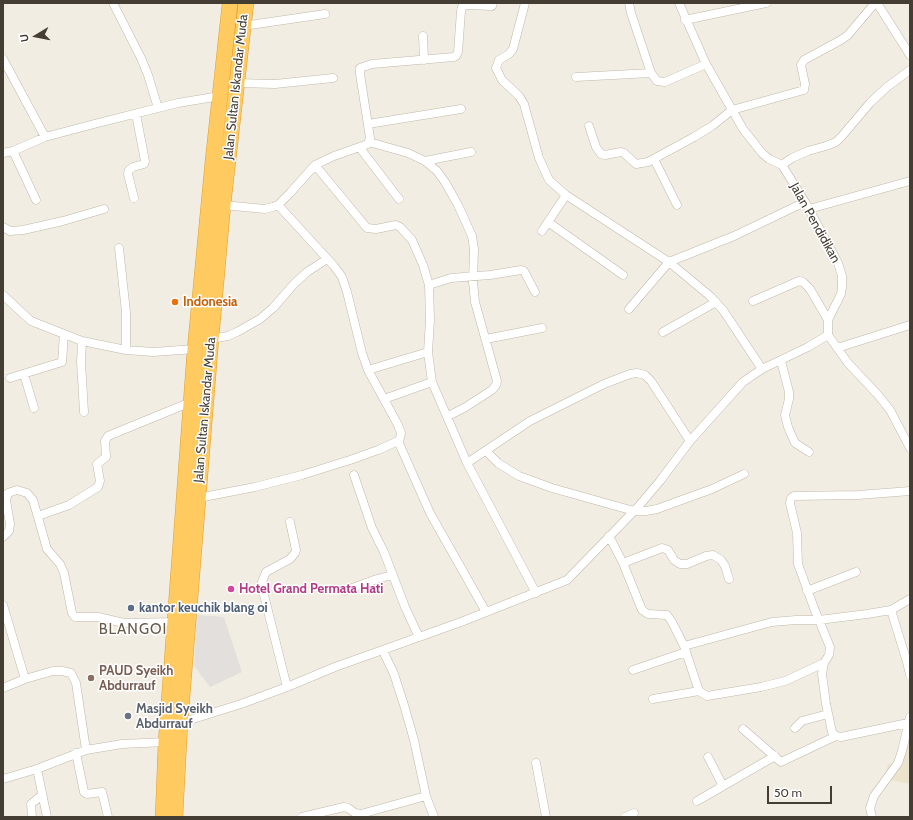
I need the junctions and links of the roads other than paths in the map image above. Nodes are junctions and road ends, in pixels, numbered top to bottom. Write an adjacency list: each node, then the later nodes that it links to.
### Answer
1 (113, 3): 24 (street)
2 (230, 3): 23 (highway, Jalan Sultan Iskandar Muda)
3 (246, 3): 12 (highway, Jalan Sultan Iskandar Muda)
4 (493, 3): 15 (street)
5 (525, 3): 41 (street)
6 (629, 3): 19 (street)
7 (679, 3): 11 (street, Jalan Pendidikan)
8 (766, 3): 11 (street)
9 (876, 3): 14 (street); 26 (street)
10 (325, 14): 12 (street)
11 (686, 20): 16 (street, Jalan Pendidikan)
12 (243, 26): 22 (highway, Jalan Sultan Iskandar Muda)
13 (423, 36): 15 (street)
14 (910, 55)
15 (424, 60): 28 (street)
16 (706, 64): 19 (street); 26 (street, Jalan Pendidikan)
17 (4, 65): 30 (street)
18 (910, 70): 39 (street)
19 (651, 73): 20 (street)
20 (576, 76)
21 (333, 78): 22 (street)
22 (238, 83): 45 (highway, Jalan Sultan Iskandar Muda)
23 (220, 96): 24 (street); 74 (highway, Jalan Sultan Iskandar Muda)
24 (158, 108): 27 (street)
25 (461, 109): 28 (street)
26 (732, 110): 36 (street); 39 (street, Jalan Pendidikan)
27 (136, 114): 30 (street); 42 (street)
28 (368, 124): 31 (street)
29 (589, 126): 36 (street)
30 (45, 137): 33 (street)
31 (369, 142): 32 (street); 37 (street)
32 (360, 148): 38 (street); 43 (street)
33 (13, 151): 35 (street); 44 (street)
34 (471, 152): 37 (street)
35 (3, 153)
36 (654, 159): 47 (street)
37 (425, 161): 57 (street)
38 (315, 165): 46 (street); 58 (street)
39 (782, 165): 48 (street, Jalan Pendidikan)
40 (910, 181): 48 (street)
41 (566, 195): 50 (street); 55 (street)
42 (134, 198)
43 (399, 199)
44 (36, 200)
45 (223, 205): 46 (street); 70 (highway, Jalan Sultan Iskandar Muda)
46 (278, 205): 54 (street)
47 (677, 205)
48 (807, 205): 55 (street); 64 (street, Jalan Pendidikan)
49 (104, 209): 51 (street)
50 (548, 222): 52 (street); 56 (street)
51 (3, 227)
52 (542, 231)
53 (119, 248): 75 (street)
54 (328, 259): 70 (street); 79 (street)
55 (669, 262): 62 (street); 63 (street)
56 (623, 275)
57 (472, 276): 58 (street); 59 (street); 71 (street)
58 (429, 285): 76 (street)
59 (535, 292)
60 (5, 300): 68 (street)
61 (753, 301): 64 (street)
62 (716, 302): 67 (street); 78 (street)
63 (629, 308)
64 (828, 320): 69 (street, Jalan Pendidikan)
65 (910, 325): 73 (street)
66 (542, 328): 71 (street)
67 (663, 332)
68 (64, 334): 72 (street); 80 (street)
69 (828, 335): 73 (street); 77 (street)
70 (211, 339): 99 (highway, Jalan Sultan Iskandar Muda)
71 (486, 339): 87 (street)
72 (82, 341): 75 (street); 86 (street)
73 (837, 348): 88 (street)
74 (195, 349): 75 (street); 84 (highway, Jalan Sultan Iskandar Muda)
75 (126, 350)
76 (428, 352): 79 (street); 82 (street)
77 (781, 361): 78 (street); 93 (street)
78 (762, 369): 90 (street)
79 (368, 370): 83 (street)
80 (24, 374): 81 (street); 85 (street)
81 (10, 378)
82 (432, 382): 83 (street); 87 (street)
83 (384, 399): 89 (street)
84 (191, 402): 101 (street); 117 (highway, Jalan Sultan Iskandar Muda)
85 (34, 408)
86 (84, 412)
87 (448, 416): 94 (street)
88 (908, 438): 91 (street)
89 (398, 441): 99 (street); 115 (street)
90 (690, 441): 92 (street); 100 (street)
91 (910, 448)
92 (486, 451): 94 (street); 100 (street)
93 (809, 452)
94 (467, 463): 111 (street)
95 (354, 474): 107 (street)
96 (744, 474): 100 (street)
97 (910, 492): 110 (street)
98 (4, 497): 101 (street); 104 (street)
99 (198, 498): 132 (highway, Jalan Sultan Iskandar Muda)
100 (634, 511): 103 (street)
101 (38, 516): 117 (street)
102 (290, 522): 126 (street)
103 (609, 536): 105 (street); 111 (street)
104 (3, 537)
105 (623, 563): 108 (street); 119 (street)
106 (856, 572): 110 (street)
107 (392, 575): 109 (street); 118 (street)
108 (729, 579)
109 (344, 591)
110 (808, 591): 116 (street)
111 (536, 593): 115 (street)
112 (910, 599): 114 (street)
113 (3, 605): 125 (street)
114 (891, 610): 116 (street); 121 (street)
115 (486, 612): 118 (street)
116 (818, 620): 119 (street); 122 (street)
117 (176, 622): 136 (highway, Jalan Sultan Iskandar Muda)
118 (419, 637): 120 (street)
119 (685, 649): 123 (street); 128 (street)
120 (383, 651): 126 (street); 146 (street)
121 (909, 662): 124 (street)
122 (824, 663): 128 (street); 130 (street)
123 (633, 670)
124 (910, 675)
125 (25, 679): 127 (street); 137 (street)
126 (287, 687): 132 (street)
127 (3, 688)
128 (699, 691): 129 (street)
129 (653, 699)
130 (828, 714): 133 (street); 135 (street)
131 (909, 720): 135 (street); 158 (street)
132 (180, 723): 153 (highway, Jalan Sultan Iskandar Muda)
133 (795, 728)
134 (743, 729): 139 (street)
135 (836, 736): 139 (street)
136 (166, 742): 137 (street); 152 (highway, Jalan Sultan Iskandar Muda)
137 (86, 750): 138 (street)
138 (76, 753): 142 (street); 151 (street)
139 (775, 756): 144 (street)
140 (708, 758): 144 (street)
141 (536, 763): 156 (street)
142 (37, 769): 143 (street); 145 (street)
143 (3, 779)
144 (723, 786): 147 (street)
145 (42, 795): 149 (street); 150 (street)
146 (426, 796): 154 (street); 155 (street)
147 (697, 801)
148 (634, 813): 157 (street)
149 (32, 817)
150 (47, 817)
151 (108, 817)
152 (163, 817)
153 (175, 817)
154 (302, 817)
155 (434, 817)
156 (546, 817)
157 (626, 817)
158 (872, 817)

